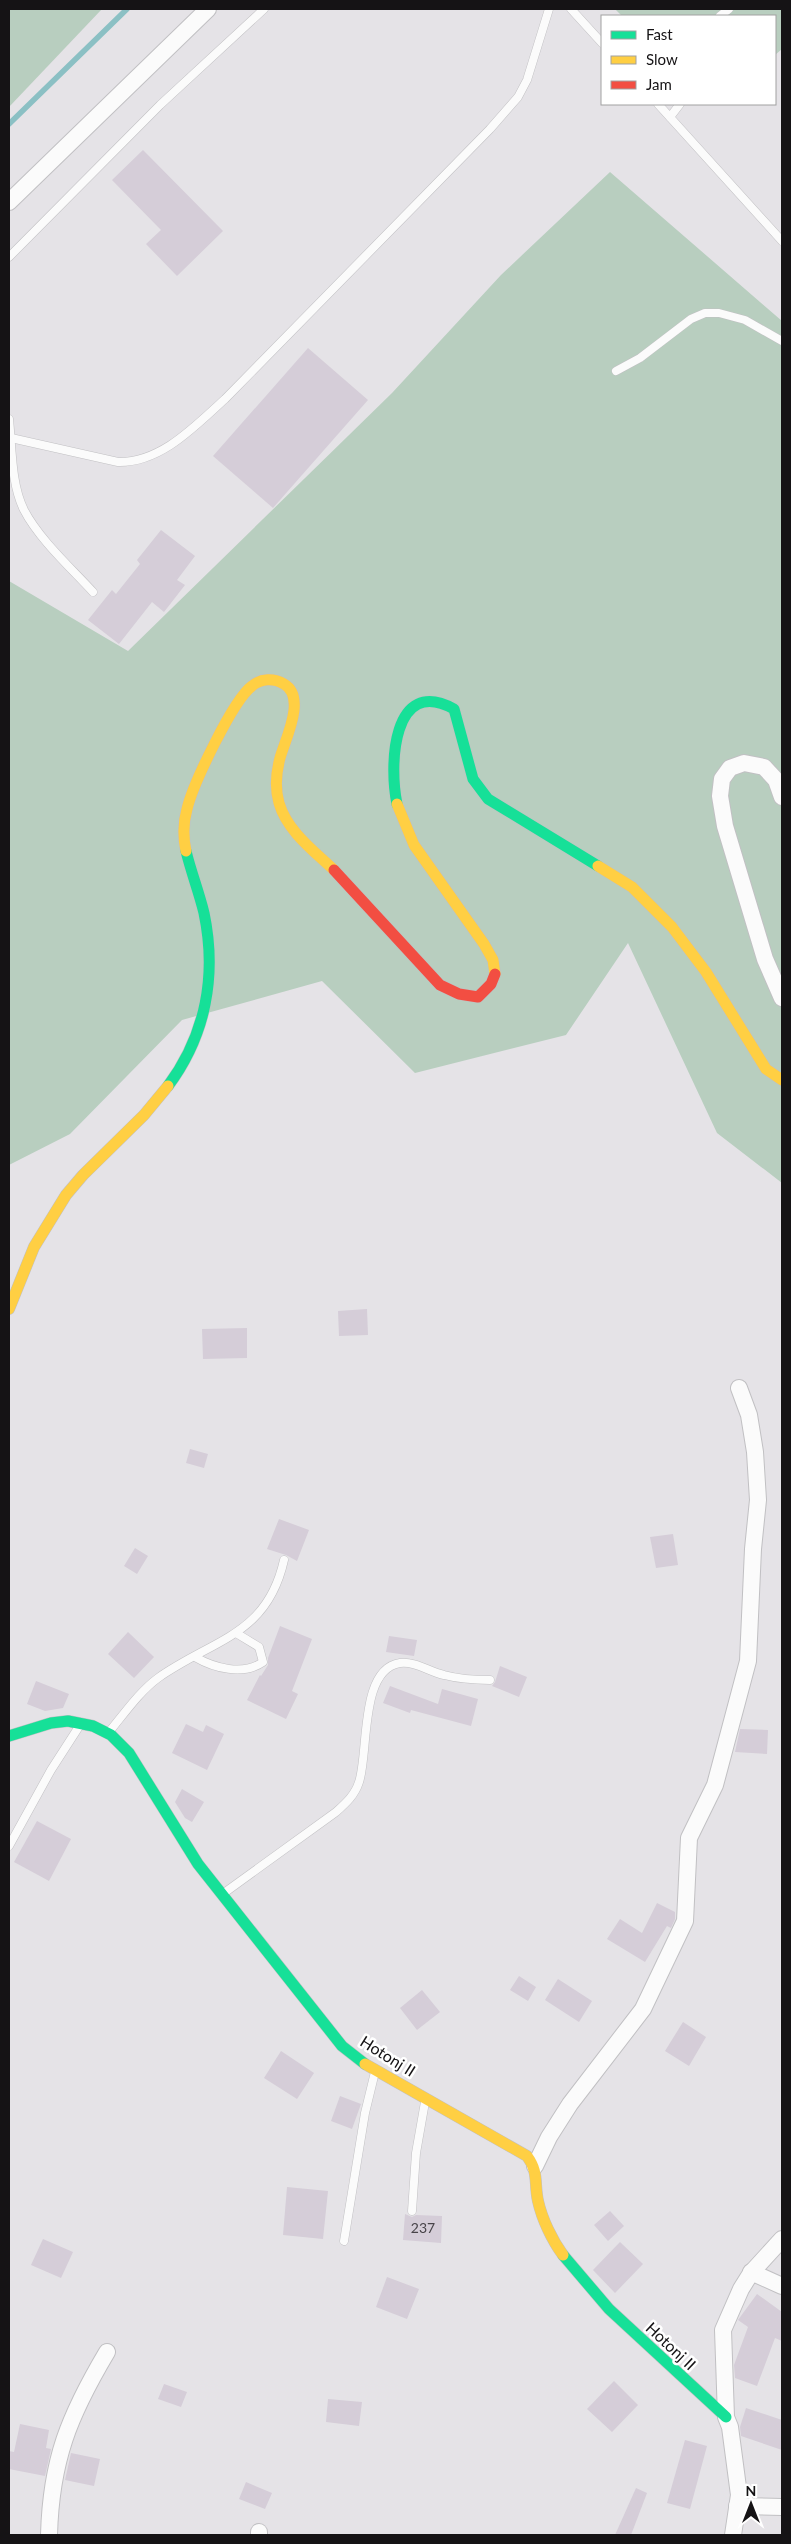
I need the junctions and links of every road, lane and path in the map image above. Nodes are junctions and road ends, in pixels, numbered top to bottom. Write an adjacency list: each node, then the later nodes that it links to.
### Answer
1 (208, 9): 9 (street)
2 (264, 9): 11 (lane)
3 (549, 9): 15 (lane)
4 (572, 9): 5 (lane)
5 (601, 42)
6 (659, 105): 8 (lane)
7 (679, 105): 8 (lane)
8 (670, 117): 10 (lane)
9 (9, 202)
10 (782, 241)
11 (9, 257)
12 (782, 340): 13 (lane)
13 (616, 371)
14 (9, 419): 15 (lane)
15 (11, 438): 16 (lane)
16 (93, 592)
17 (782, 797): 18 (street)
18 (782, 998)
19 (782, 1080): 20 (street)
20 (9, 1309)
21 (738, 1388): 33 (street)
22 (284, 1560): 23 (lane)
23 (236, 1633): 24 (lane); 24 (lane)
24 (195, 1656): 27 (lane)
25 (490, 1680): 30 (lane)
26 (81, 1724): 27 (street, Hotonj II); 28 (street, Hotonj II); 29 (lane)
27 (108, 1734): 30 (street, Hotonj II)
28 (9, 1736)
29 (9, 1846)
30 (222, 1894): 31 (street, Hotonj II)
31 (376, 2070): 32 (street, Hotonj II); 36 (lane)
32 (426, 2098): 33 (street, Hotonj II); 34 (lane)
33 (535, 2166): 40 (street, Hotonj II)
34 (412, 2211)
35 (782, 2238): 37 (street)
36 (344, 2241)
37 (751, 2272): 38 (street); 40 (street)
38 (782, 2286)
39 (106, 2352): 43 (street)
40 (726, 2417): 41 (street)
41 (738, 2506): 42 (street); 44 (street)
42 (782, 2508)
43 (49, 2535)
44 (733, 2535)

